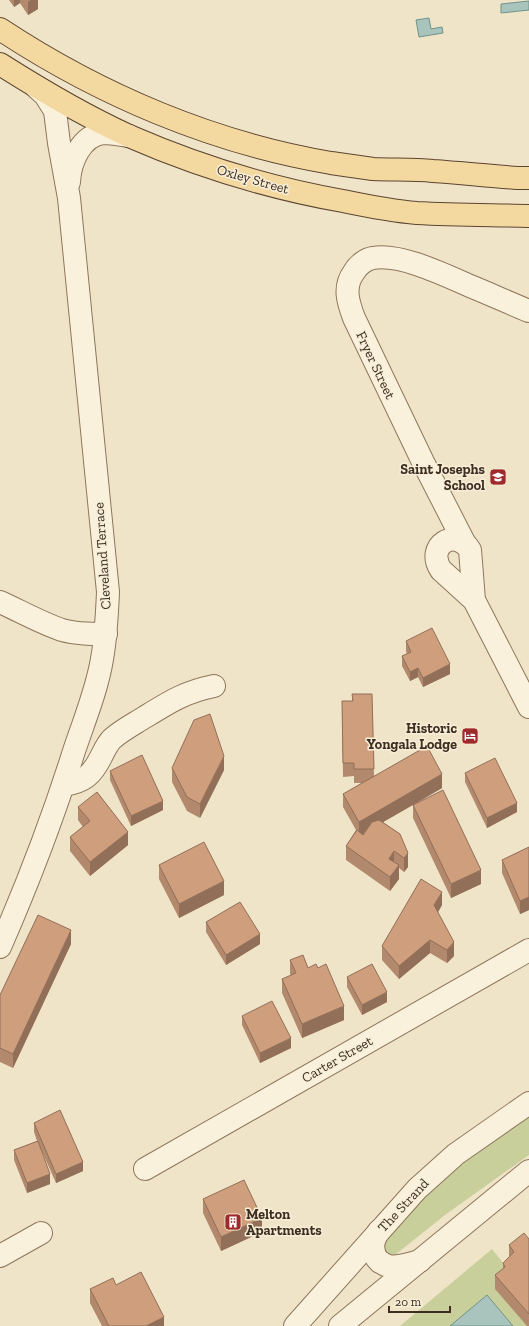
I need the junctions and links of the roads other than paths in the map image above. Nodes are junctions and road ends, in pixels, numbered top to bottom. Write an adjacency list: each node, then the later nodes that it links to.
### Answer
1 (0, 29): 5 (main road)
2 (0, 64): 3 (main road, Oxley Street)
3 (30, 82): 4 (main road, Oxley Street); 6 (street, Cleveland Terrace)
4 (129, 136): 6 (street, Cleveland Terrace); 7 (main road, Oxley Street)
5 (529, 178)
6 (69, 198): 12 (street, Cleveland Terrace)
7 (529, 216)
8 (529, 311): 9 (street, Fryer Street)
9 (465, 544): 10 (street, Fryer Street); 10 (street, Fryer Street)
10 (474, 600): 14 (street, Fryer Street)
11 (0, 602): 12 (street)
12 (106, 634): 15 (street, Cleveland Terrace)
13 (214, 686): 15 (street)
14 (529, 707)
15 (64, 785): 16 (street, Cleveland Terrace)
16 (0, 947)
17 (529, 950): 19 (street, Carter Street)
18 (529, 1103): 21 (street, The Strand)
19 (145, 1169)
20 (529, 1171): 24 (street)
21 (379, 1231): 24 (street); 25 (street, The Strand)
22 (41, 1233): 23 (street)
23 (0, 1256)
24 (421, 1261): 26 (street)
25 (295, 1326)
26 (340, 1326)

